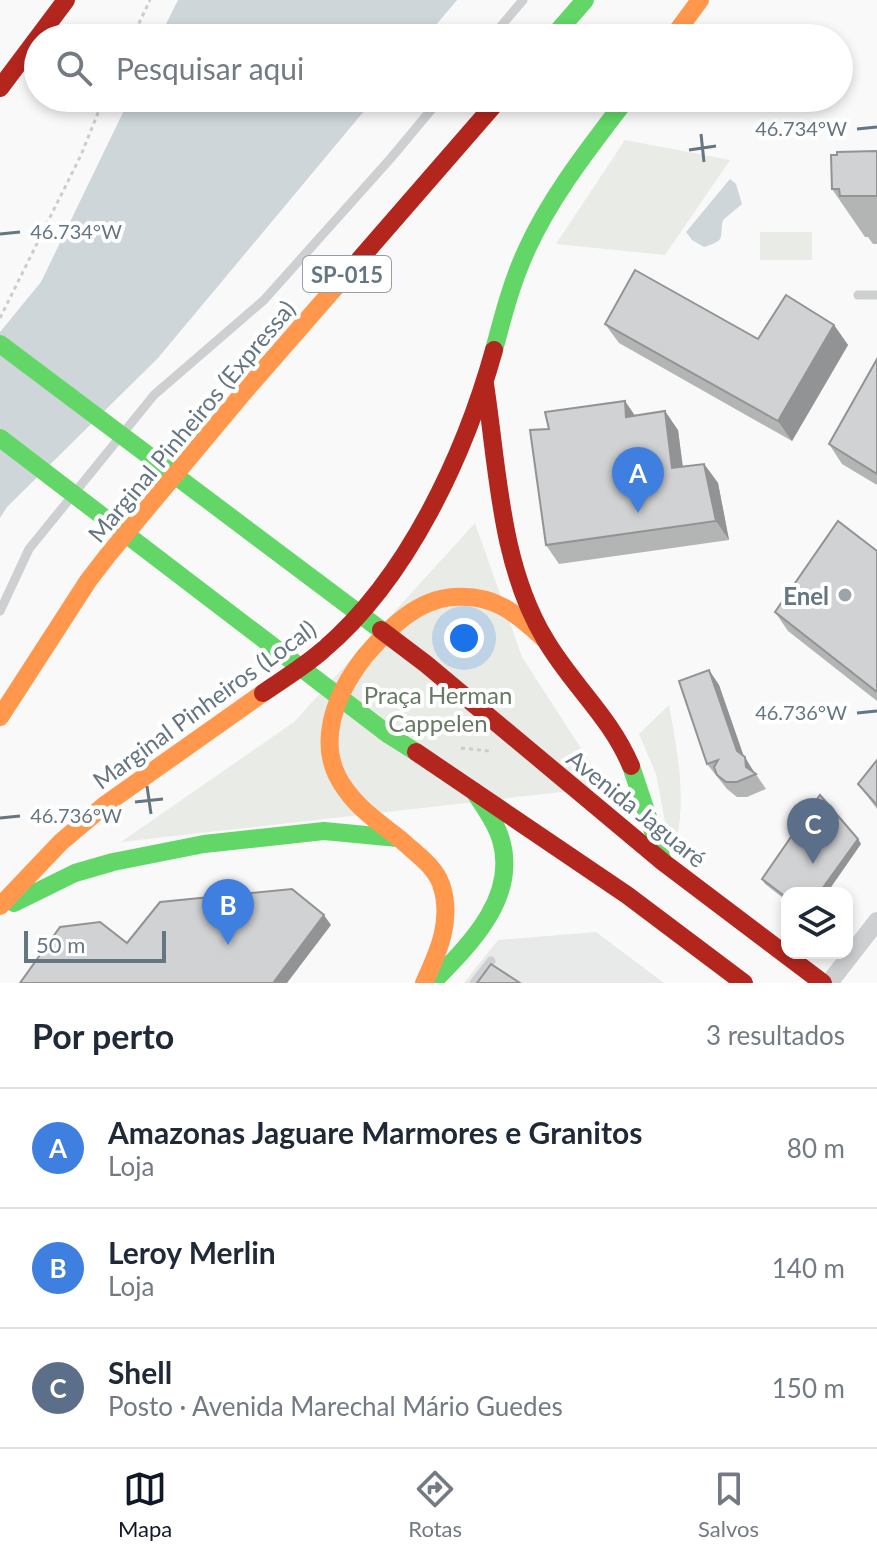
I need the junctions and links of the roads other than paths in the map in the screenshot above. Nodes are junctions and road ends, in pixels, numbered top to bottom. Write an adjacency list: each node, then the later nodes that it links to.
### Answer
1 (66, 0): 5 (main road)
2 (523, 0): 6 (lane)
3 (585, 0): 7 (main road)
4 (700, 0): 8 (main road)
5 (48, 24)
6 (503, 24)
7 (564, 24)
8 (682, 24)
9 (24, 56): 10 (main road)
10 (0, 88)
11 (429, 112): 19 (lane)
12 (488, 112): 21 (main road, Marginal Pinheiros (Expressa) / SP-015)
13 (617, 112): 17 (main road, Marginal Pinheiros (Local))
14 (858, 295): 15 (lane)
15 (877, 295)
16 (0, 344): 24 (main road, Avenida Jaguaré)
17 (485, 382): 20 (main road); 25 (main road, Marginal Pinheiros (Local))
18 (0, 438): 22 (main road)
19 (0, 611)
20 (544, 639): 23 (main road); 24 (main road)
21 (0, 717)
22 (472, 788): 29 (main road); 31 (main road)
23 (398, 838): 25 (main road); 28 (main road)
24 (663, 862): 32 (main road, Avenida Jaguaré)
25 (0, 909)
26 (877, 921): 33 (street)
27 (491, 961): 30 (lane)
28 (424, 983)
29 (432, 983)
30 (474, 983)
31 (744, 983)
32 (823, 983)
33 (829, 983)

